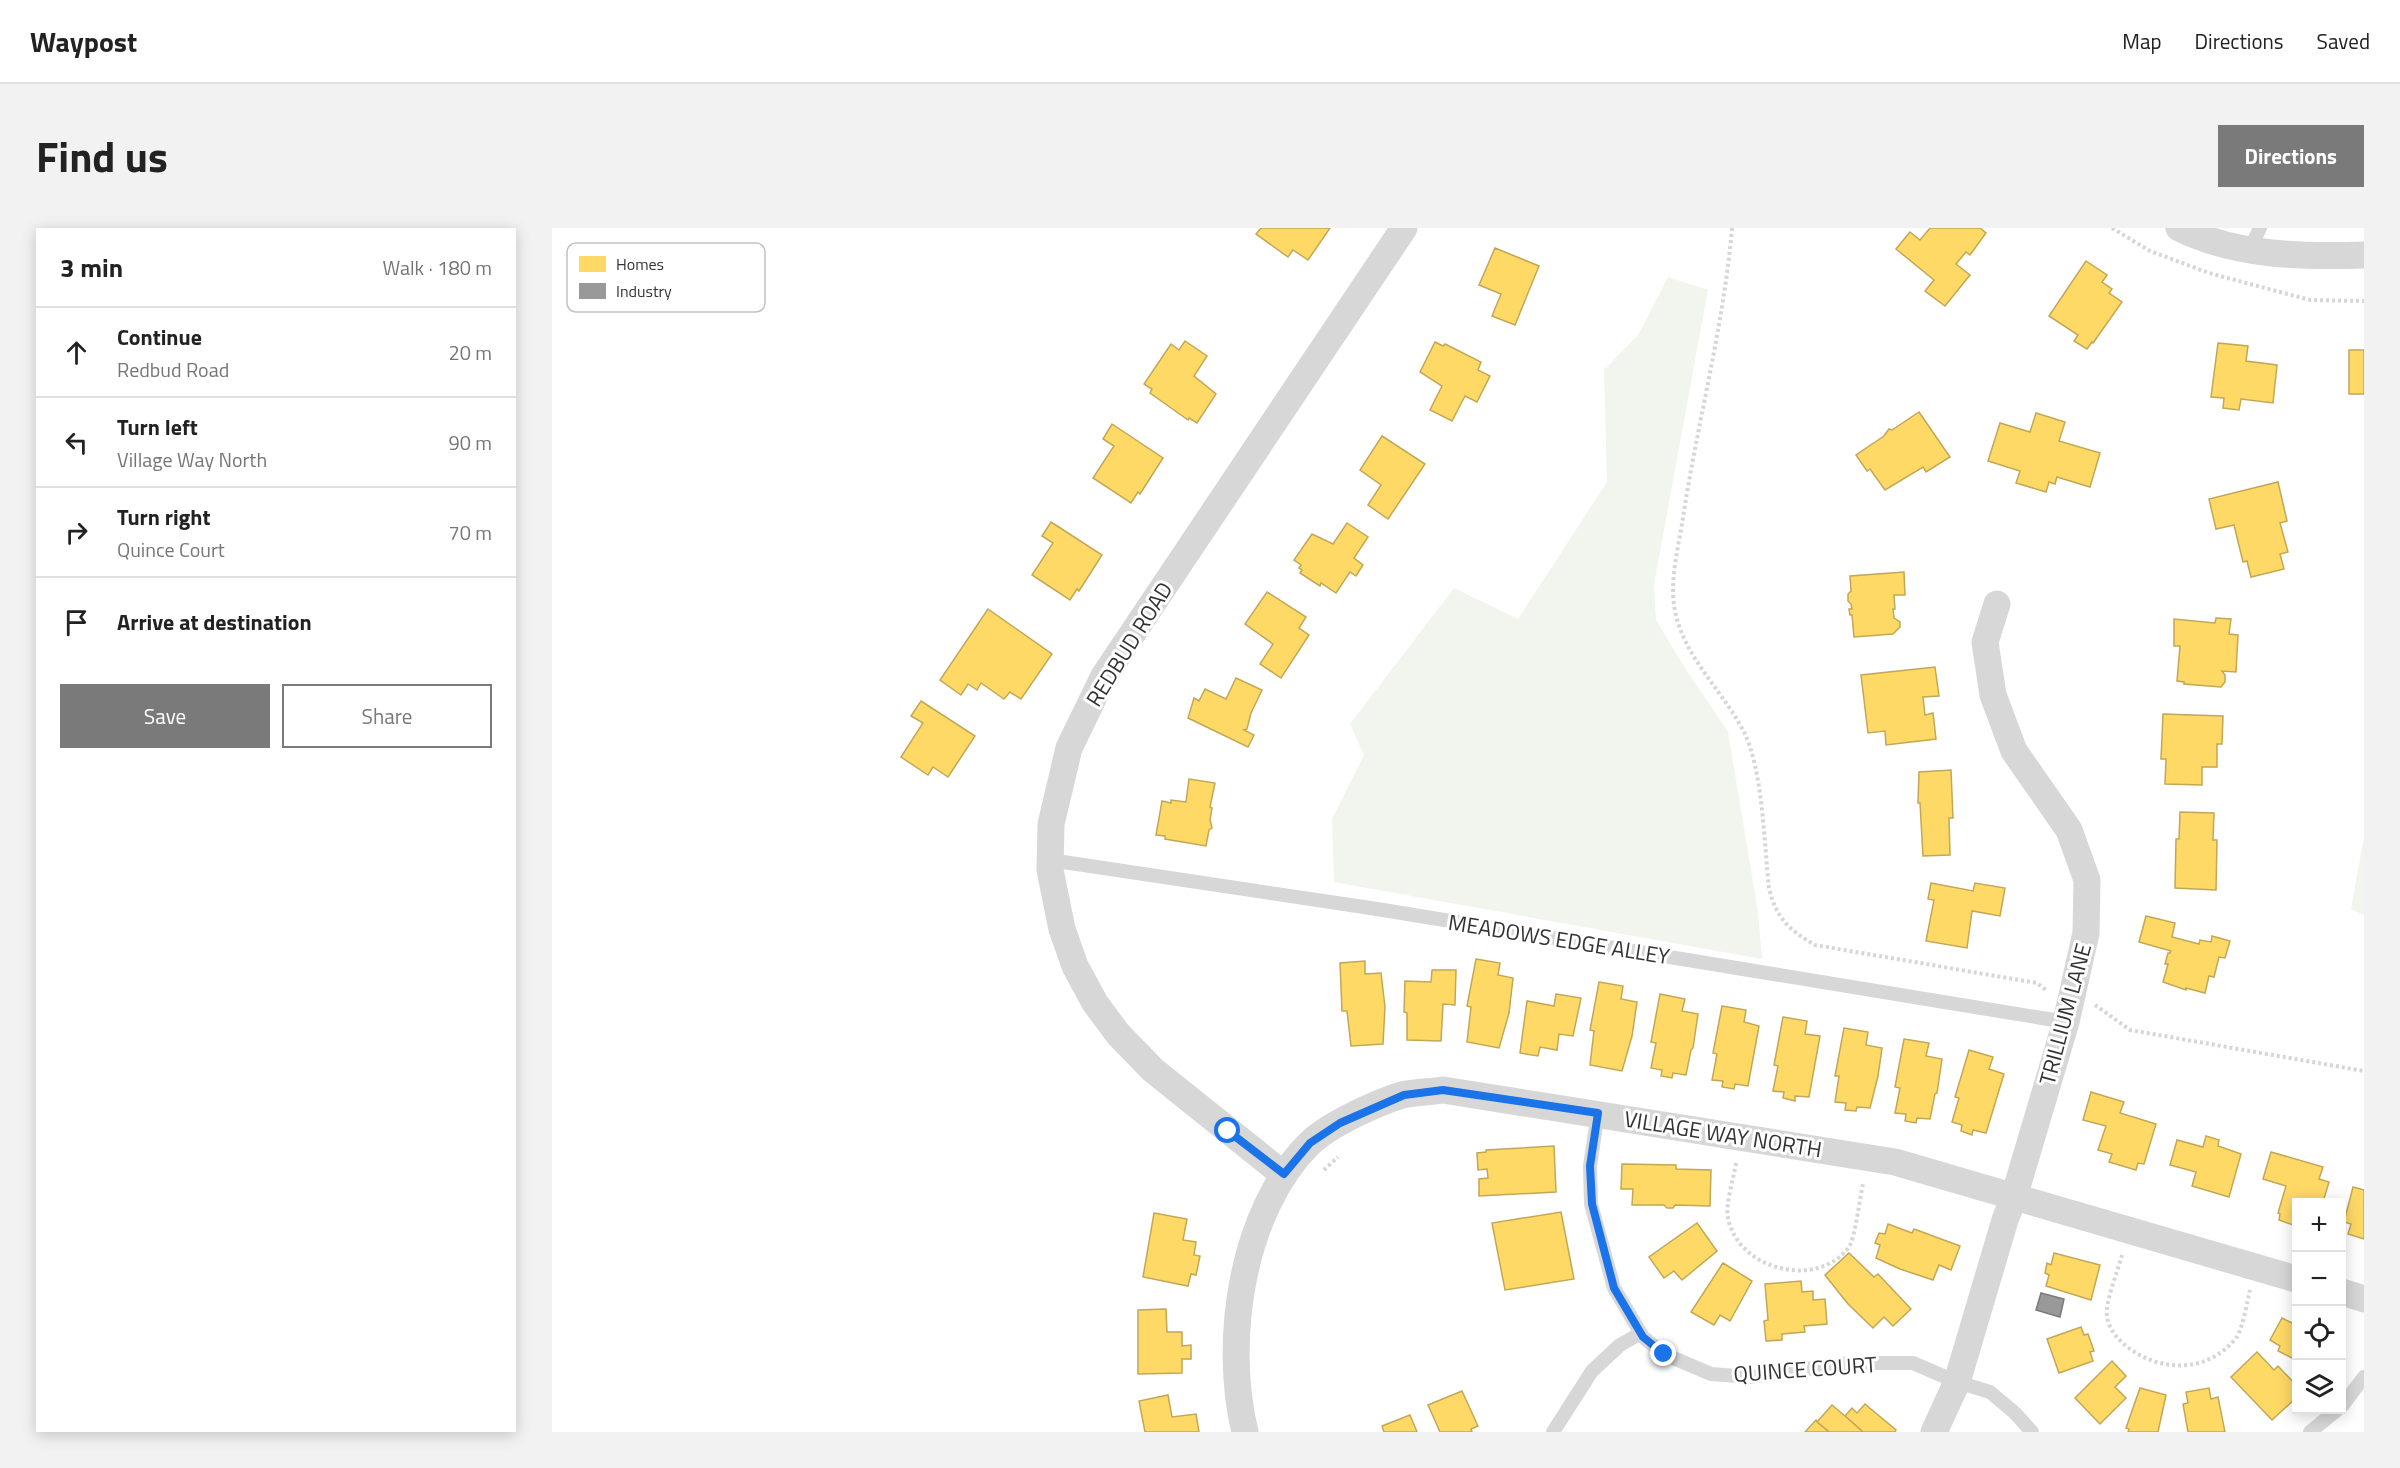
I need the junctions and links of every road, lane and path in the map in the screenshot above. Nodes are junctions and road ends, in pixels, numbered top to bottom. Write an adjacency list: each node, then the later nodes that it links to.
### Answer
1 (1404, 228): 7 (street, REDBUD ROAD)
2 (1732, 228): 8 (path)
3 (2179, 228): 4 (street)
4 (2255, 240): 5 (street)
5 (2364, 255)
6 (1997, 604): 8 (street, TRILLIUM LANE)
7 (1050, 860): 8 (lane, MEADOWS EDGE ALLEY); 12 (street, REDBUD ROAD)
8 (2068, 1011): 9 (path); 14 (street, TRILLIUM LANE)
9 (2364, 1071)
10 (1598, 1113): 12 (street, VILLAGE WAY NORTH); 14 (street, VILLAGE WAY NORTH); 20 (lane, QUINCE COURT)
11 (1736, 1163): 13 (path)
12 (1284, 1174): 25 (street, VILLAGE WAY NORTH)
13 (1863, 1184)
14 (2014, 1197): 16 (street, VILLAGE WAY NORTH); 22 (street, TRILLIUM LANE)
15 (2122, 1254): 17 (path)
16 (2292, 1278)
17 (2250, 1290)
18 (2346, 1293): 19 (street)
19 (2364, 1299)
20 (1641, 1333): 22 (lane, QUINCE COURT); 26 (lane)
21 (2364, 1377): 23 (lane)
22 (1956, 1382): 27 (street, TRILLIUM LANE); 28 (lane, QUINCE COURT)
23 (2346, 1401)
24 (2332, 1414): 29 (lane)
25 (1245, 1432)
26 (1553, 1432)
27 (1934, 1432)
28 (2032, 1432)
29 (2310, 1432)

